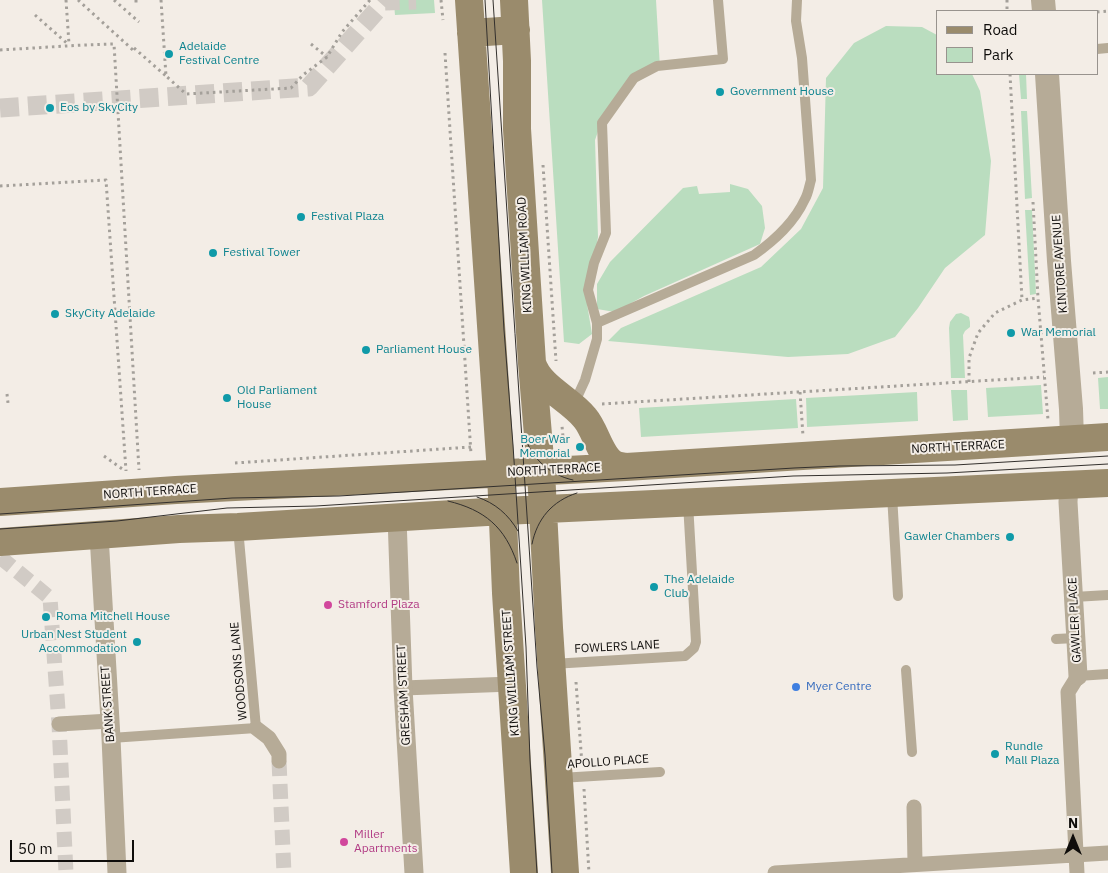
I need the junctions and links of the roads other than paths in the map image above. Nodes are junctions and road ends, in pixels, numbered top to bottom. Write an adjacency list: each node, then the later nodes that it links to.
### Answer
1 (469, 0): 6 (main road)
2 (514, 0): 5 (main road, KING WILLIAM ROAD)
3 (718, 0): 8 (lane)
4 (797, 0): 8 (lane)
5 (516, 30): 6 (main road); 9 (main road, KING WILLIAM ROAD)
6 (471, 33): 15 (main road)
7 (1047, 75): 12 (street, KINTORE AVENUE)
8 (597, 324): 10 (lane)
9 (544, 366): 10 (main road); 14 (main road, KING WILLIAM ROAD)
10 (584, 406): 13 (main road)
11 (1108, 437): 12 (main road, NORTH TERRACE)
12 (1072, 440): 13 (main road, NORTH TERRACE); 17 (main road, KINTORE AVENUE)
13 (626, 466): 14 (main road, NORTH TERRACE)
14 (541, 471): 15 (main road, NORTH TERRACE); 21 (main road, KING WILLIAM ROAD)
15 (501, 473): 19 (main road, NORTH TERRACE); 22 (main road, KING WILLIAM STREET)
16 (1108, 483): 17 (main road)
17 (1069, 484): 18 (main road); 29 (street, GAWLER PLACE)
18 (892, 492): 20 (main road); 28 (lane)
19 (0, 502)
20 (688, 502): 21 (main road); 32 (lane, FOWLERS LANE)
21 (543, 509): 22 (main road); 32 (main road)
22 (502, 511): 23 (main road); 36 (main road, KING WILLIAM STREET)
23 (397, 517): 24 (main road); 37 (street, GRESHAM STREET)
24 (238, 527): 25 (main road); 39 (lane, WOODSONS LANE)
25 (98, 535): 26 (main road); 40 (street, BANK STREET)
26 (0, 542)
27 (1108, 595): 29 (lane)
28 (898, 596)
29 (1074, 597): 30 (street, GAWLER PLACE)
30 (1076, 638): 31 (lane); 35 (street, GAWLER PLACE)
31 (1056, 639)
32 (552, 664): 44 (main road)
33 (906, 670): 41 (lane)
34 (1108, 674): 35 (lane)
35 (1078, 676): 47 (street, GAWLER PLACE)
36 (512, 684): 37 (street); 52 (main road, KING WILLIAM STREET)
37 (403, 688): 51 (street, GRESHAM STREET)
38 (59, 724): 40 (street)
39 (256, 728): 40 (lane, WOODSONS LANE); 42 (street)
40 (110, 730): 50 (street, BANK STREET)
41 (912, 752)
42 (279, 761)
43 (660, 772): 44 (lane, APOLLO PLACE)
44 (559, 778): 53 (main road)
45 (914, 807): 48 (street)
46 (1108, 853): 47 (street)
47 (1076, 855): 48 (street); 55 (street, GAWLER PLACE)
48 (916, 864): 49 (street)
49 (800, 872): 54 (street)
50 (117, 873)
51 (414, 873)
52 (524, 873)
53 (565, 873)
54 (775, 873)
55 (1077, 873)

